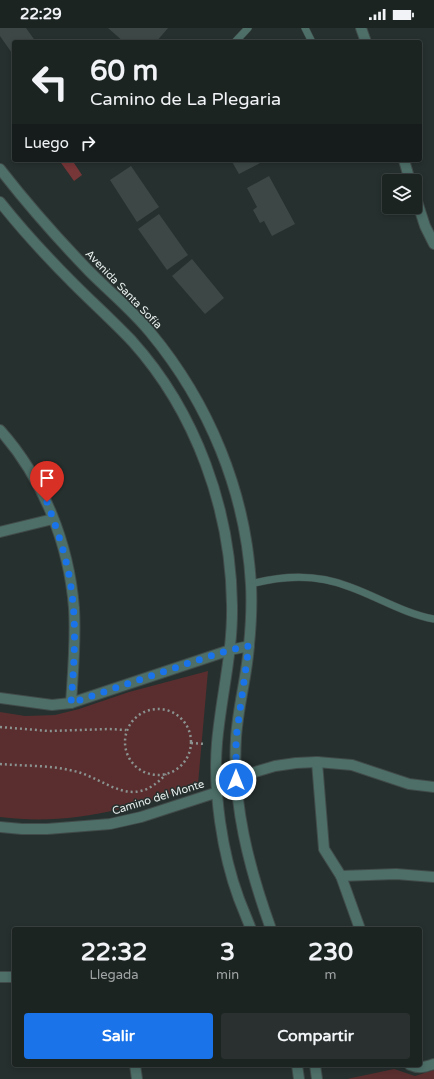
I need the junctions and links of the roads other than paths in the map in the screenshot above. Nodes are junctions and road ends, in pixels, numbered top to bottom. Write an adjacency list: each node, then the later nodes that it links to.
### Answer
1 (248, 28): 4 (lane)
2 (306, 28): 5 (lane)
3 (361, 28): 6 (street)
4 (237, 40)
5 (311, 40)
6 (365, 40)
7 (405, 162): 9 (street)
8 (0, 169): 16 (street, Avenida Santa Sofía)
9 (408, 174)
10 (0, 202): 19 (street)
11 (421, 214): 12 (street)
12 (434, 244)
13 (0, 430): 14 (street)
14 (53, 519): 15 (street); 21 (street)
15 (0, 532)
16 (251, 584): 17 (lane); 18 (street, Avenida Santa Sofía)
17 (434, 619)
18 (249, 646): 19 (street); 23 (street, Avenida Santa Sofía)
19 (230, 650): 21 (street); 25 (street)
20 (0, 698): 21 (street)
21 (71, 703)
22 (317, 762): 23 (street, Camino del Monte); 24 (street, Camino del Monte); 27 (street)
23 (236, 780): 25 (street, Camino del Monte); 30 (street, Avenida Santa Sofía)
24 (434, 787)
25 (218, 792): 26 (street, Camino del Monte); 29 (street)
26 (0, 827)
27 (341, 876): 28 (street); 31 (street)
28 (434, 877)
29 (251, 927)
30 (270, 927)
31 (359, 927)
32 (0, 977): 33 (street)
33 (12, 977)
34 (434, 1064): 38 (street)
35 (135, 1067): 39 (street)
36 (297, 1067): 40 (street)
37 (314, 1067): 41 (street)
38 (419, 1067)
39 (137, 1079)
40 (300, 1079)
41 (317, 1079)

